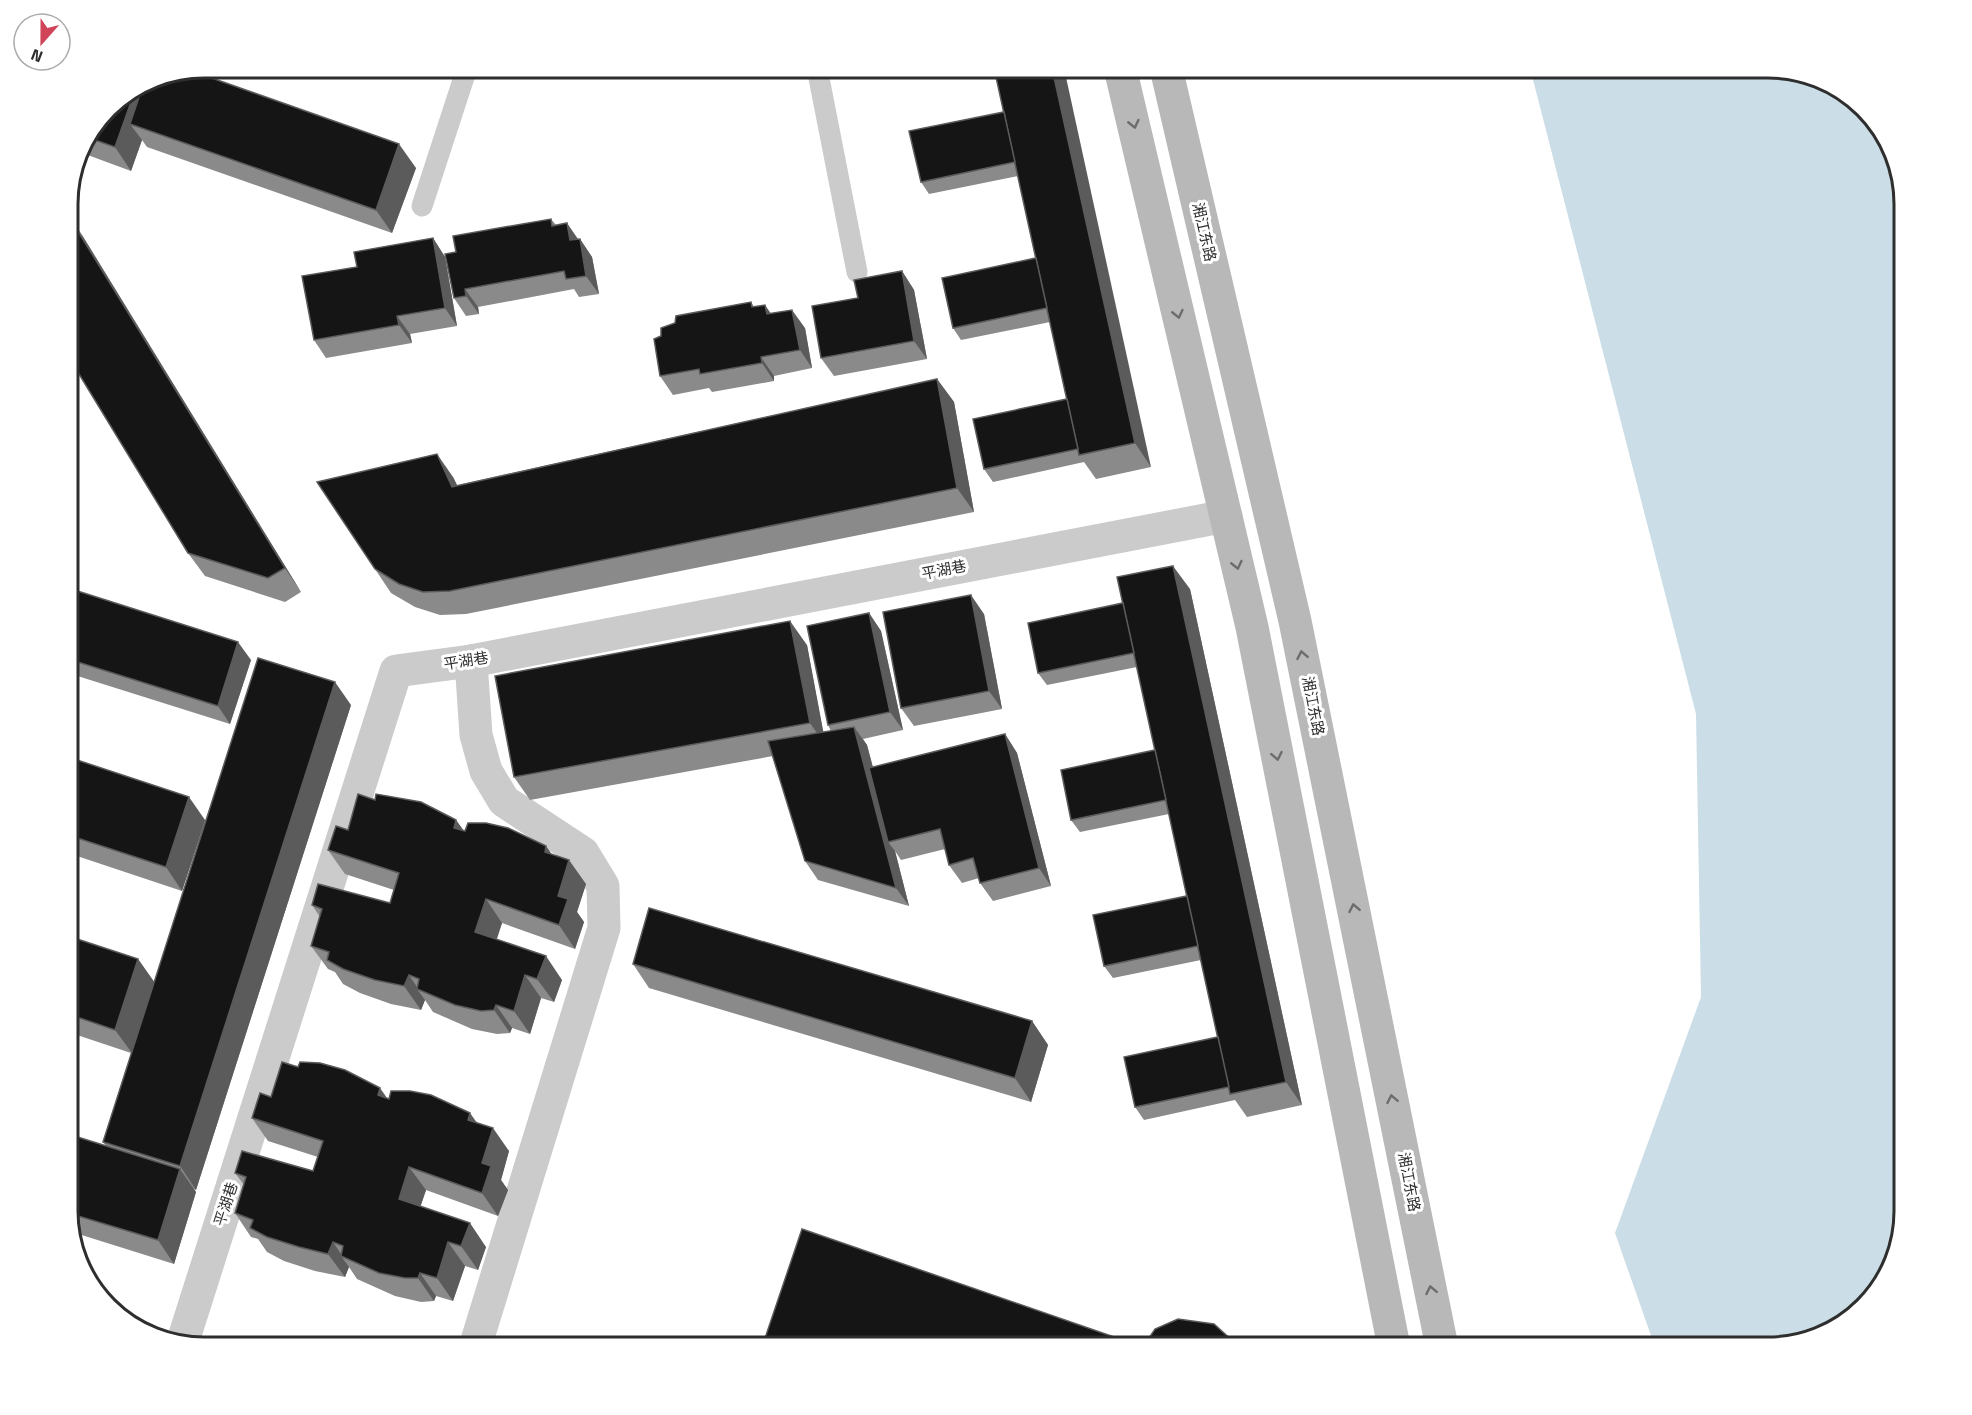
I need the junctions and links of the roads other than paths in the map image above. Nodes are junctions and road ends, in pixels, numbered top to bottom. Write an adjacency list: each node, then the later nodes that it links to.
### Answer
1 (464, 78): 5 (lane)
2 (819, 78): 6 (lane)
3 (1122, 78): 7 (main road, one-way to 7)
4 (1168, 78): 12 (main road, 湘江东路, one-way to 4)
5 (422, 206)
6 (857, 272)
7 (1226, 516): 8 (street, 平湖巷); 11 (main road, one-way to 11)
8 (471, 661): 9 (street, 平湖巷); 10 (street)
9 (185, 1336)
10 (478, 1337)
11 (1392, 1337)
12 (1440, 1337)

